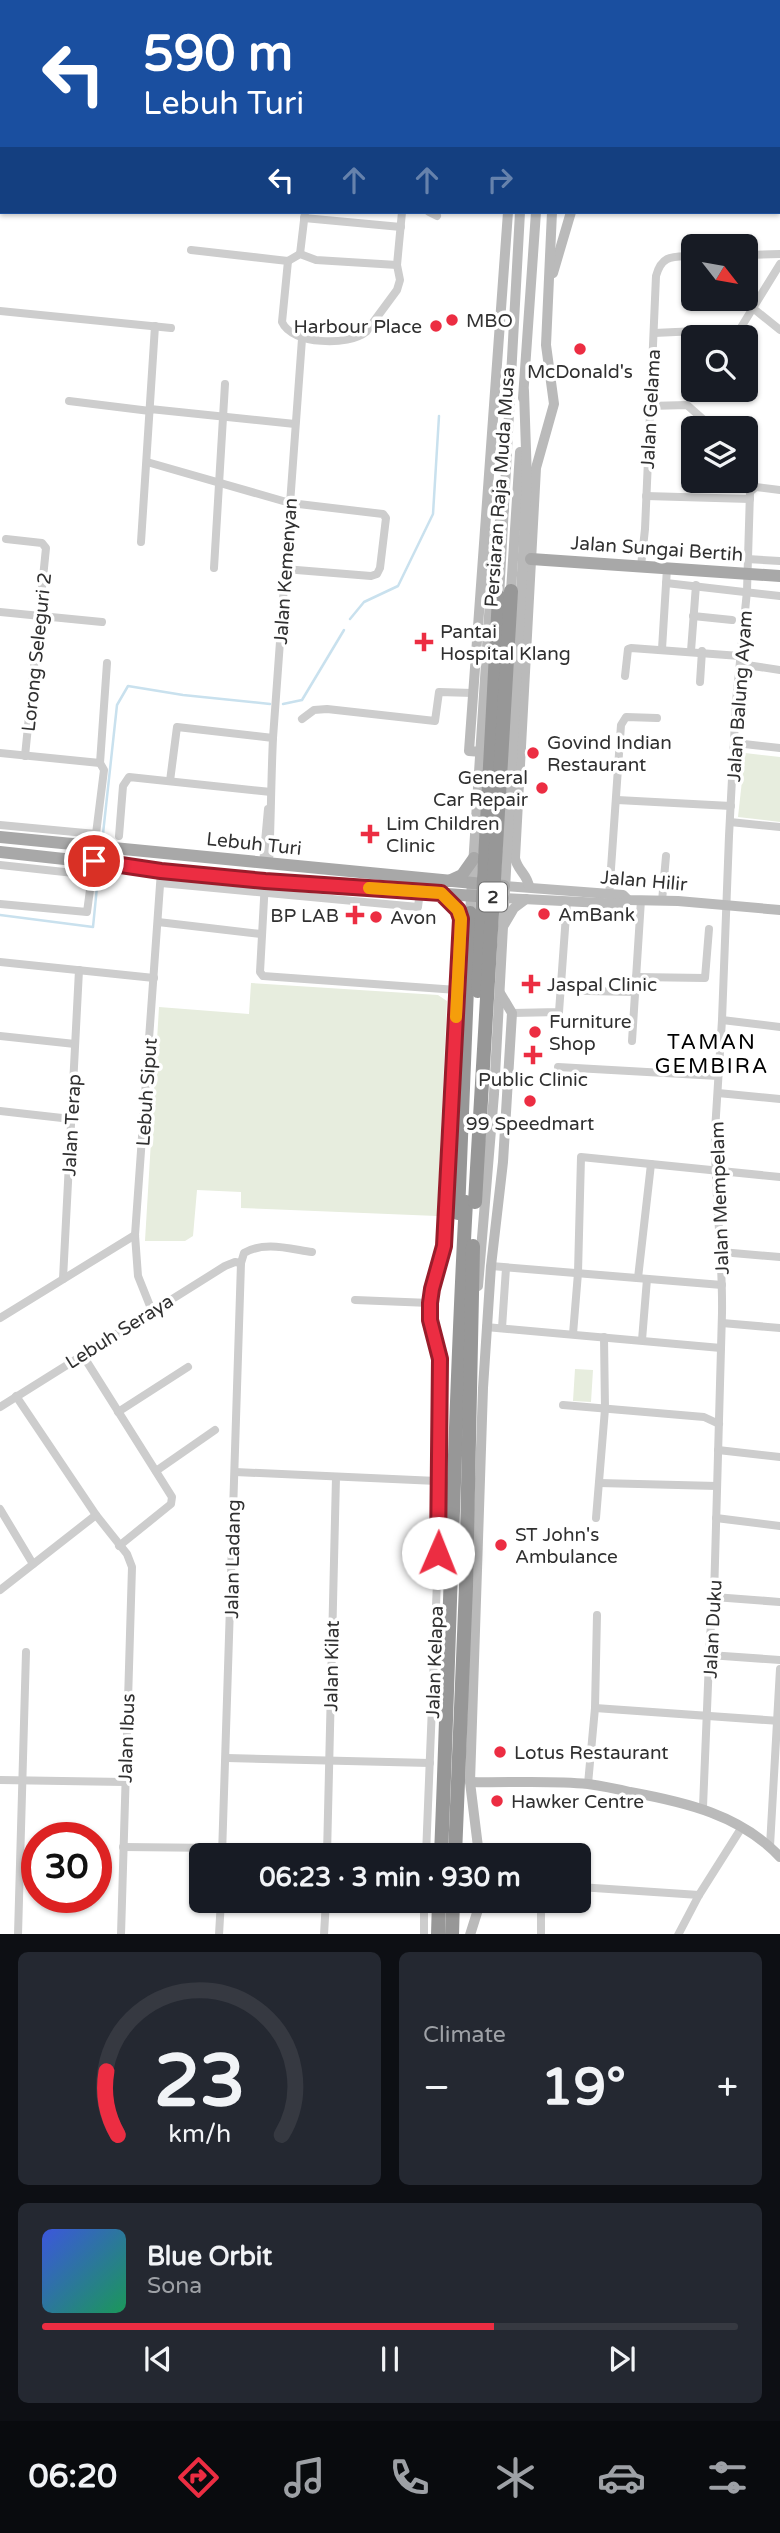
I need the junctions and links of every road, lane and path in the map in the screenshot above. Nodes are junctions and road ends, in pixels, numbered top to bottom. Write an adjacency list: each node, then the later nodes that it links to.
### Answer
1 (402, 214): 9 (street)
2 (508, 214): 67 (street)
3 (520, 214): 45 (street, Persiaran Raja Muda Musa / 2)
4 (536, 214): 11 (street, Persiaran Raja Muda Musa / 2)
5 (552, 214): 10 (street)
6 (568, 214): 10 (street)
7 (569, 214): 21 (street)
8 (305, 215): 9 (street); 13 (street)
9 (401, 227): 20 (street)
10 (551, 228): 18 (street)
11 (534, 238): 18 (street); 32 (street, Persiaran Raja Muda Musa / 2)
12 (191, 250): 17 (street)
13 (300, 254): 17 (street); 20 (street)
14 (780, 254): 15 (street)
15 (758, 255)
16 (681, 257): 29 (street, Jalan Gelama)
17 (288, 261): 30 (street)
18 (549, 262): 21 (street)
19 (780, 264): 22 (street)
20 (397, 265): 30 (street)
21 (547, 292): 48 (street)
22 (758, 302)
23 (0, 311): 26 (street)
24 (752, 312): 29 (street)
25 (758, 312): 28 (street)
26 (155, 326): 27 (street); 35 (street)
27 (171, 328)
28 (780, 330)
29 (654, 333): 34 (street, Jalan Gelama)
30 (302, 339): 38 (street, Jalan Kemenyan)
31 (225, 384): 36 (street)
32 (524, 391): 60 (street, Persiaran Raja Muda Musa / 2); 80 (street)
33 (69, 401): 35 (street)
34 (649, 406): 37 (street); 42 (street, Jalan Gelama)
35 (150, 410): 36 (street); 39 (street)
36 (223, 416): 38 (street); 40 (street)
37 (700, 416)
38 (295, 424): 44 (street, Jalan Kemenyan)
39 (147, 462): 40 (street); 47 (street)
40 (219, 484): 44 (street); 52 (street)
41 (780, 490): 43 (street, Jalan Balung Ayam)
42 (646, 496): 43 (street); 51 (street, Jalan Gelama)
43 (750, 499): 49 (street, Jalan Balung Ayam)
44 (290, 503): 54 (street, Jalan Kemenyan); 54 (street)
45 (504, 510): 60 (street, Persiaran Raja Muda Musa / 2); 67 (street)
46 (6, 539): 63 (street, Lorong Seleguri 2)
47 (141, 542)
48 (531, 559): 51 (main road, Jalan Sungai Bertih); 76 (street)
49 (747, 559): 50 (street); 55 (street, Jalan Balung Ayam)
50 (780, 561)
51 (641, 566): 53 (main road, Jalan Sungai Bertih)
52 (214, 568)
53 (667, 568): 55 (main road, Jalan Sungai Bertih); 57 (street)
54 (284, 569): 81 (street, Jalan Kemenyan)
55 (747, 574): 56 (main road, Jalan Sungai Bertih); 59 (street, Jalan Balung Ayam)
56 (780, 576)
57 (666, 583): 58 (street); 68 (street)
58 (696, 585): 59 (street); 64 (street)
59 (747, 591): 61 (street); 71 (street, Jalan Balung Ayam)
60 (505, 594): 157 (highway, Persiaran Raja Muda Musa / 2, bridge)
61 (780, 596)
62 (0, 612): 63 (street)
63 (41, 616): 66 (street); 86 (street, Lorong Seleguri 2)
64 (693, 616): 65 (street); 69 (street)
65 (732, 620)
66 (102, 622)
67 (483, 634): 77 (street); 84 (street)
68 (662, 649): 69 (street); 74 (street)
69 (691, 651): 70 (street)
70 (702, 651): 71 (street); 75 (street)
71 (740, 660): 73 (street); 82 (street, Jalan Balung Ayam)
72 (107, 663): 87 (street)
73 (780, 670)
74 (625, 676)
75 (701, 682)
76 (523, 689): 80 (street); 116 (street)
77 (473, 693): 79 (street); 84 (street)
78 (657, 718): 90 (street)
79 (302, 719)
80 (513, 734): 98 (street)
81 (273, 738): 88 (street); 89 (street, Jalan Kemenyan)
82 (735, 743): 83 (street); 91 (street, Jalan Balung Ayam)
83 (780, 748)
84 (482, 752): 97 (street)
85 (0, 753): 86 (street)
86 (25, 756): 87 (street)
87 (100, 763): 100 (street)
88 (170, 781): 89 (street); 95 (street)
89 (271, 792): 106 (street, Jalan Kemenyan)
90 (617, 800): 91 (street); 117 (street)
91 (731, 806): 92 (street, Jalan Balung Ayam)
92 (730, 822): 94 (street); 122 (street, Jalan Balung Ayam)
93 (0, 825): 100 (street, Lebuh Turi)
94 (780, 827)
95 (120, 836)
96 (0, 837): 99 (main road, Lebuh Turi)
97 (476, 839): 98 (street); 104 (street)
98 (506, 840): 105 (street)
99 (46, 842): 100 (main road, Lebuh Turi); 102 (street)
100 (100, 843): 106 (main road, Lebuh Turi)
101 (0, 852): 102 (main road, Lebuh Turi)
102 (45, 856): 108 (street); 109 (main road, Lebuh Turi)
103 (666, 856): 120 (street)
104 (474, 858): 112 (main road); 113 (street)
105 (505, 858): 115 (street); 116 (street)
106 (266, 864): 110 (main road); 112 (main road, Lebuh Turi)
107 (0, 865): 108 (street)
108 (43, 870): 121 (street)
109 (161, 877): 110 (main road, Lebuh Turi); 111 (street); 125 (street, Lebuh Siput)
110 (230, 877): 111 (main road, Lebuh Turi)
111 (264, 887): 114 (main road, Lebuh Turi); 114 (street, Lebuh Turi); 128 (street)
112 (448, 889): 113 (main road, Lebuh Turi); 114 (main road, Lebuh Turi); 124 (main road); 129 (street, Jalan Kelapa)
113 (472, 889): 115 (main road, Lebuh Turi); 124 (street)
114 (420, 891)
115 (504, 892): 116 (street, Jalan Hilir); 126 (street)
116 (528, 893): 117 (street, Jalan Hilir); 119 (street, Jalan Hilir); 126 (street)
117 (608, 899): 118 (street, Jalan Hilir); 119 (street, Jalan Hilir)
118 (641, 900): 120 (street, Jalan Hilir); 133 (street)
119 (567, 901): 139 (street)
120 (662, 901): 122 (street, Jalan Hilir)
121 (0, 904)
122 (726, 905): 123 (street, Jalan Hilir); 140 (street, Jalan Mempelam)
123 (780, 910)
124 (470, 913): 129 (highway)
125 (158, 922): 128 (street); 134 (street, Lebuh Siput)
126 (502, 929): 130 (street)
127 (709, 929): 133 (street)
128 (261, 934): 135 (street)
129 (464, 953): 130 (street); 135 (street, Jalan Kelapa); 143 (highway)
130 (501, 959): 138 (street)
131 (0, 962): 132 (street)
132 (79, 970): 134 (street); 145 (street, Jalan Terap)
133 (636, 977): 137 (street)
134 (154, 978): 158 (street, Lebuh Siput)
135 (457, 990): 143 (street, Jalan Kelapa)
136 (586, 991): 137 (street)
137 (635, 992): 144 (street)
138 (499, 993): 139 (street); 149 (street)
139 (512, 1013): 150 (street)
140 (722, 1020): 141 (street); 147 (street, Jalan Mempelam)
141 (780, 1027)
142 (0, 1036): 145 (street)
143 (460, 1040): 170 (street, Jalan Kelapa); 184 (highway)
144 (632, 1041)
145 (75, 1044): 153 (street, Jalan Terap)
146 (558, 1067): 147 (street)
147 (718, 1076): 148 (street, Jalan Mempelam)
148 (718, 1093): 151 (street); 155 (street, Jalan Mempelam)
149 (494, 1094): 150 (street); 181 (street)
150 (506, 1094): 163 (street)
151 (780, 1099)
152 (0, 1111): 153 (street)
153 (71, 1119): 167 (street, Jalan Terap)
154 (651, 1164): 155 (street); 165 (street); 166 (street)
155 (714, 1172): 156 (street); 160 (street, Jalan Mempelam)
156 (780, 1177)
157 (470, 1202): 181 (highway, Persiaran Raja Muda Musa / 2); 184 (highway, Persiaran Raja Muda Musa / 2)
158 (135, 1235): 167 (street); 171 (street, Lebuh Siput)
159 (312, 1252): 162 (street, Lebuh Seraya)
160 (722, 1252): 161 (street); 168 (street, Jalan Mempelam)
161 (780, 1257)
162 (241, 1262): 171 (street, Lebuh Seraya); 195 (street, Jalan Ladang)
163 (491, 1266): 164 (street); 174 (street)
164 (506, 1268): 165 (street); 175 (street)
165 (578, 1273): 166 (street); 177 (street)
166 (643, 1278): 168 (street); 179 (street)
167 (63, 1279): 172 (street)
168 (722, 1285): 173 (street, Jalan Mempelam)
169 (355, 1300): 170 (street)
170 (430, 1303): 197 (street, Jalan Kelapa)
171 (152, 1311): 182 (street, Lebuh Seraya)
172 (0, 1318)
173 (722, 1323): 176 (street); 180 (street, Jalan Mempelam)
174 (486, 1327): 175 (street); 207 (street)
175 (502, 1328): 177 (street)
176 (780, 1328)
177 (573, 1334): 178 (street)
178 (604, 1337): 179 (street); 188 (street)
179 (642, 1340): 180 (street)
180 (721, 1348): 190 (street, Jalan Mempelam)
181 (470, 1353): 207 (highway, Persiaran Raja Muda Musa / 2)
182 (82, 1354): 185 (street, Lebuh Seraya); 189 (street)
183 (188, 1367): 189 (street)
184 (456, 1368): 232 (highway, Persiaran Raja Muda Musa / 2)
185 (16, 1396): 187 (street, Lebuh Seraya); 201 (street, Jalan Ibus)
186 (563, 1405): 188 (street)
187 (0, 1407)
188 (606, 1409): 190 (street); 198 (street)
189 (118, 1412): 194 (street)
190 (719, 1424): 192 (street, Jalan Mempelam)
191 (215, 1430): 194 (street)
192 (718, 1450): 193 (street); 199 (street, Jalan Duku)
193 (780, 1457)
194 (156, 1471): 205 (street)
195 (235, 1472): 196 (street); 219 (street, Jalan Ladang)
196 (336, 1477): 197 (street); 220 (street, Jalan Kilat)
197 (437, 1481): 221 (street, Jalan Kelapa)
198 (599, 1483): 199 (street); 202 (street)
199 (717, 1486): 203 (street, Jalan Duku)
200 (0, 1509): 206 (street)
201 (96, 1515): 205 (street, Jalan Ibus); 206 (street)
202 (596, 1518)
203 (716, 1518): 204 (street); 209 (street, Jalan Duku)
204 (780, 1526)
205 (119, 1546): 224 (street, Jalan Ibus)
206 (33, 1564): 208 (street)
207 (472, 1589): 225 (street); 233 (highway, Persiaran Raja Muda Musa / 2)
208 (0, 1590)
209 (714, 1597): 210 (street); 213 (street, Jalan Duku)
210 (780, 1602)
211 (597, 1615): 216 (street)
212 (26, 1652): 223 (street)
213 (709, 1655): 214 (street); 217 (street, Jalan Duku)
214 (780, 1660)
215 (780, 1669): 218 (street)
216 (595, 1708): 217 (street); 226 (street)
217 (708, 1715): 218 (street); 227 (street, Jalan Duku)
218 (779, 1721): 235 (street)
219 (226, 1758): 220 (street); 229 (street, Jalan Ladang)
220 (329, 1761): 221 (street); 230 (street, Jalan Kilat)
221 (430, 1763): 231 (street, Jalan Kelapa)
222 (0, 1780): 223 (street)
223 (23, 1780): 224 (street); 248 (street)
224 (125, 1782): 236 (street, Jalan Ibus)
225 (470, 1782): 226 (street); 234 (street)
226 (588, 1784): 227 (street)
227 (703, 1807): 228 (street)
228 (742, 1827): 235 (street); 240 (street)
229 (223, 1843)
230 (327, 1843)
231 (426, 1843)
232 (441, 1843)
233 (456, 1843)
234 (478, 1843)
235 (770, 1846): 238 (street)
236 (123, 1847): 237 (street); 249 (street, Jalan Ibus)
237 (189, 1850)
238 (780, 1857)
239 (591, 1887): 240 (street)
240 (699, 1895): 257 (street)
241 (220, 1913): 250 (street)
242 (325, 1913): 251 (street)
243 (424, 1913): 252 (street)
244 (439, 1913): 253 (highway)
245 (453, 1913): 254 (highway)
246 (477, 1913): 255 (street)
247 (541, 1913): 256 (street)
248 (18, 1934)
249 (121, 1934)
250 (219, 1934)
251 (324, 1934)
252 (424, 1934)
253 (438, 1934)
254 (452, 1934)
255 (470, 1934)
256 (541, 1934)
257 (678, 1934)

